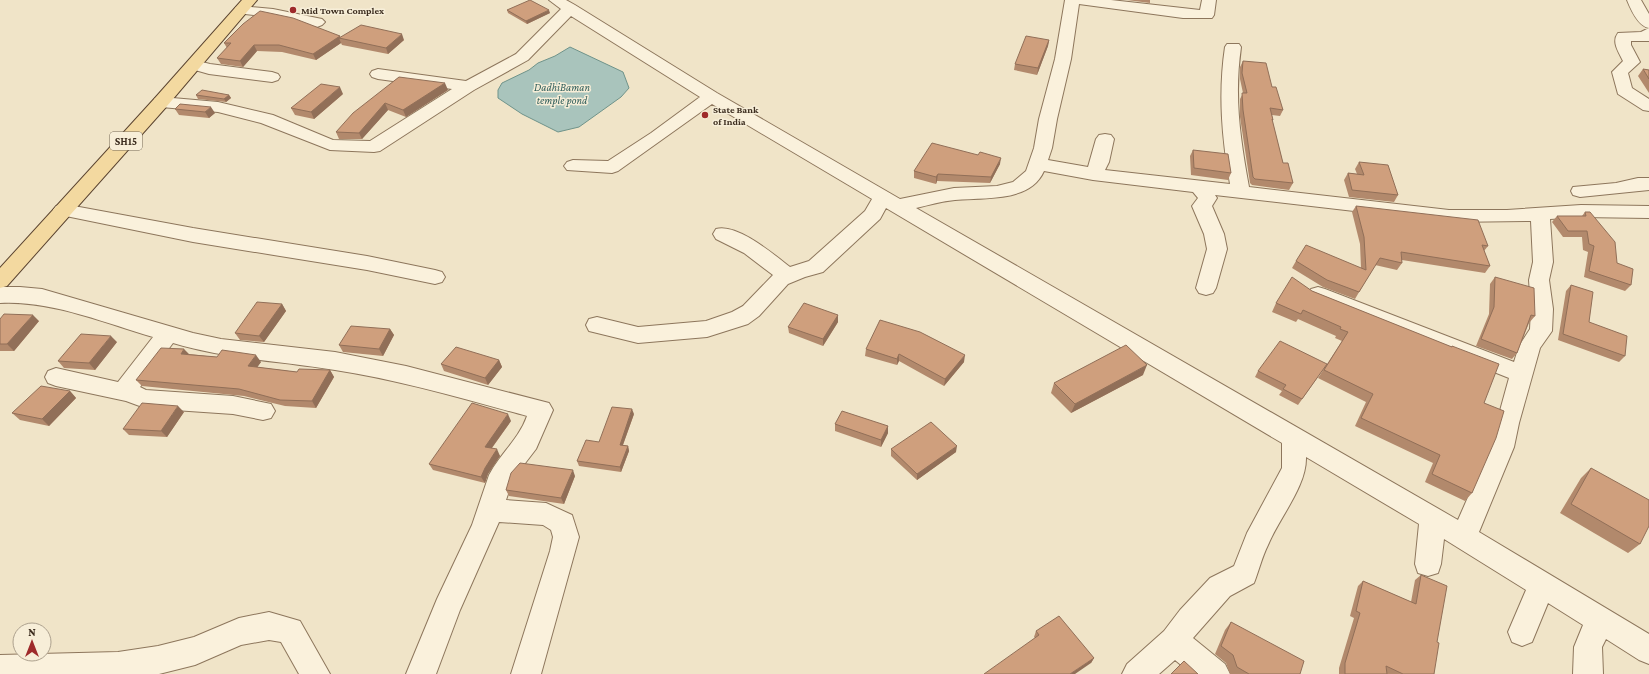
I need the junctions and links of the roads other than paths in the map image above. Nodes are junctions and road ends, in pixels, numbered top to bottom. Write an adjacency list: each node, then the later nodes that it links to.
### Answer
1 (1072, 0): 19 (street)
2 (1078, 0): 3 (street)
3 (1209, 0)
4 (1634, 0): 8 (street)
5 (563, 4): 14 (street); 15 (street)
6 (245, 5): 7 (street); 11 (main road, SH15)
7 (317, 22)
8 (1649, 24)
9 (1649, 33): 16 (street)
10 (1233, 47): 25 (street)
11 (194, 65): 13 (street); 17 (main road, SH15)
12 (378, 74): 14 (street)
13 (272, 77)
14 (468, 86): 17 (street)
15 (711, 97): 20 (street); 26 (street)
16 (1645, 101)
17 (161, 102): 27 (main road, SH15)
18 (1105, 139): 21 (street)
19 (1037, 164): 21 (street); 26 (street)
20 (574, 166)
21 (1093, 174): 23 (street)
22 (1638, 184): 24 (street)
23 (1199, 187): 25 (street); 35 (street)
24 (1580, 191)
25 (1241, 192): 29 (street)
26 (889, 202): 31 (street); 43 (street)
27 (64, 210): 32 (street); 33 (main road, SH15)
28 (1649, 212): 29 (street)
29 (1540, 214): 39 (street)
30 (723, 234): 31 (street)
31 (788, 276): 37 (street)
32 (435, 277)
33 (0, 281)
34 (1298, 282): 39 (street)
35 (1206, 288)
36 (0, 295): 38 (street)
37 (597, 325)
38 (169, 333): 41 (street); 44 (street)
39 (1522, 374): 46 (street)
40 (56, 377): 41 (street)
41 (123, 392): 42 (street)
42 (263, 411)
43 (1294, 436): 45 (street); 51 (street)
44 (491, 510): 55 (street); 56 (street)
45 (1433, 519): 46 (street); 47 (street)
46 (1464, 537): 48 (street)
47 (1428, 564)
48 (1542, 584): 49 (street); 50 (street)
49 (1600, 619): 52 (street); 59 (street)
50 (1522, 632)
51 (1174, 641): 57 (street); 58 (street)
52 (1649, 650)
53 (0, 669): 54 (street)
54 (315, 674)
55 (421, 674)
56 (526, 674)
57 (1137, 674)
58 (1214, 674)
59 (1588, 674)

